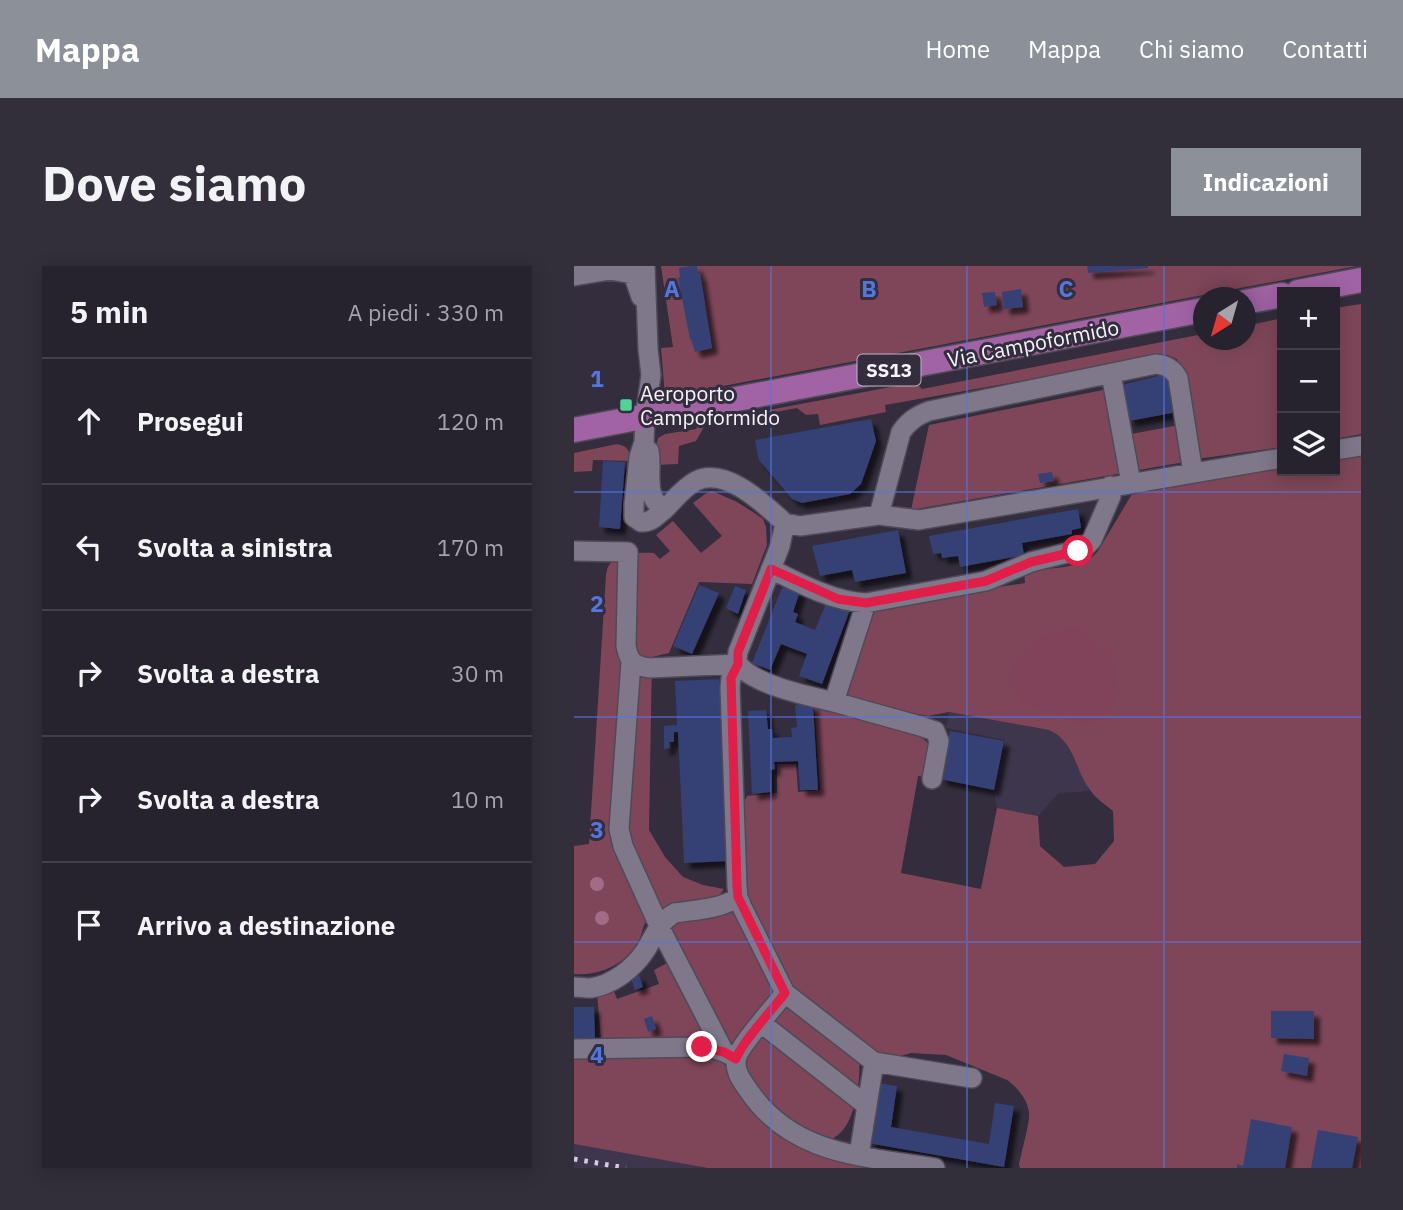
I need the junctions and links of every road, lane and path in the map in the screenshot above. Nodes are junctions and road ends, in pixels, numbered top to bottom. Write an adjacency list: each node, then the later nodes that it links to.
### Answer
1 (645, 266): 8 (lane)
2 (574, 276): 8 (lane)
3 (1361, 280): 4 (main road)
4 (1324, 287)
5 (1277, 296): 6 (main road)
6 (1256, 300)
7 (1193, 312): 10 (main road, Via Campoformido / SS13)
8 (647, 318): 10 (lane)
9 (1111, 373): 15 (lane); 16 (lane); 18 (lane)
10 (645, 417): 11 (main road, Via Campoformido / SS13); 19 (lane)
11 (574, 430)
12 (1361, 446): 13 (lane)
13 (1340, 449)
14 (1277, 459): 15 (lane)
15 (1193, 473): 16 (lane)
16 (1131, 483): 17 (lane)
17 (1110, 486): 18 (lane); 22 (lane)
18 (879, 514): 19 (lane)
19 (785, 523): 21 (lane)
20 (574, 551): 23 (lane)
21 (771, 569): 22 (lane); 24 (lane)
22 (866, 603): 25 (lane)
23 (631, 662): 24 (lane); 28 (lane)
24 (738, 664): 25 (lane); 27 (lane)
25 (834, 702): 26 (lane)
26 (932, 779)
27 (738, 897): 28 (lane); 30 (lane)
28 (660, 926): 29 (lane); 33 (lane)
29 (574, 987)
30 (785, 993): 31 (lane); 34 (lane)
31 (761, 1023): 33 (lane); 36 (lane)
32 (574, 1049): 33 (lane)
33 (730, 1056): 37 (lane)
34 (874, 1062): 35 (lane); 36 (lane)
35 (972, 1078)
36 (866, 1105): 37 (lane)
37 (859, 1155): 38 (lane)
38 (935, 1168)

